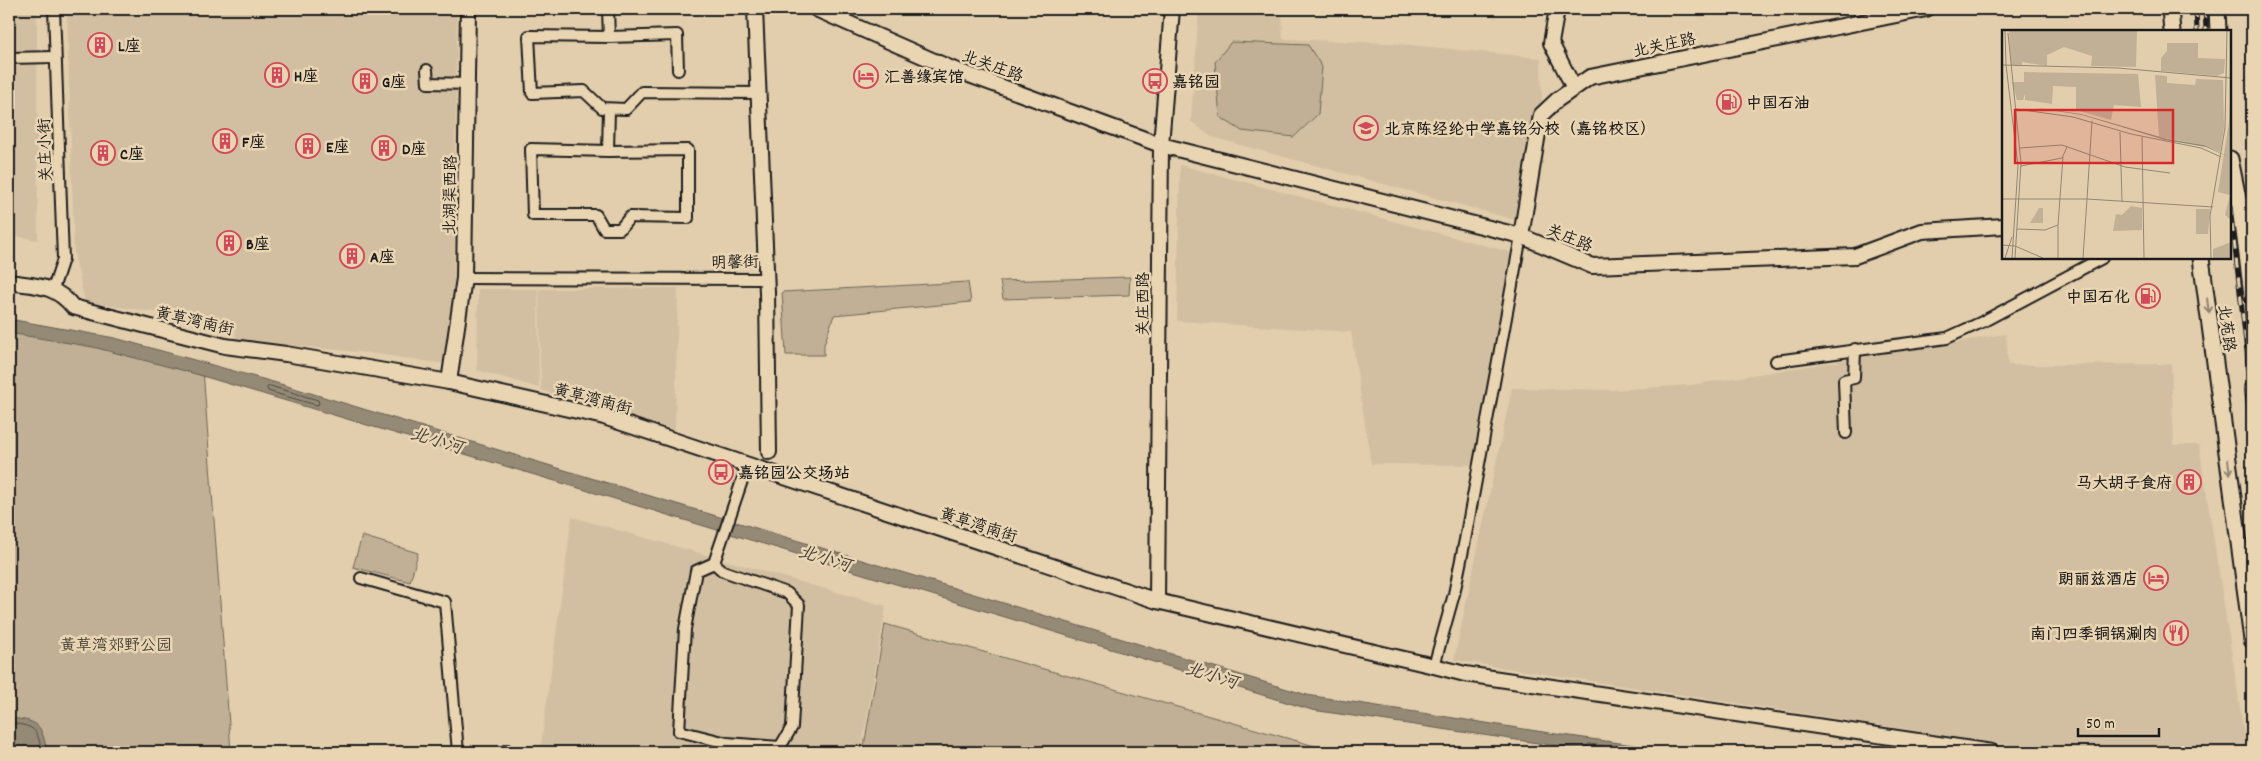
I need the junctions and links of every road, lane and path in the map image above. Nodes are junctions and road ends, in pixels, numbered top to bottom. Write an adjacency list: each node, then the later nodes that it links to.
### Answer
1 (54, 9): 14 (street, 关庄小街)
2 (468, 9): 18 (street, 北湖渠西路)
3 (608, 9): 13 (street)
4 (755, 9): 20 (street, 明馨街)
5 (816, 9): 22 (street, 北关庄路)
6 (1172, 9): 22 (street, 关庄西路)
7 (1557, 9): 19 (street)
8 (1926, 9): 19 (street, 北关庄路)
9 (2170, 9): 11 (main road)
10 (2217, 9): 12 (main road)
11 (2172, 30)
12 (2218, 30)
13 (609, 37): 17 (street); 21 (street)
14 (55, 57): 15 (street); 34 (street, 关庄小街)
15 (9, 58)
16 (427, 70): 18 (street)
17 (678, 70)
18 (468, 84): 31 (street, 北湖渠西路)
19 (1574, 88): 28 (street, 北关庄路)
20 (759, 93): 21 (street); 32 (street, 明馨街)
21 (609, 109): 23 (street)
22 (1161, 145): 28 (street, 关庄路); 44 (street, 关庄西路)
23 (608, 151): 23 (street)
24 (2231, 164): 25 (main road, 北苑路)
25 (2241, 206): 26 (main road, 北苑路)
26 (2244, 223): 35 (main road, 北苑路)
27 (2002, 226): 28 (street, 关庄路)
28 (1521, 236): 46 (street)
29 (2100, 259): 36 (street)
30 (2201, 259): 45 (main road, 北苑路, one-way to 45)
31 (464, 278): 32 (street, 明馨街); 38 (street, 北湖渠西路)
32 (767, 279): 40 (street)
33 (9, 282): 34 (street)
34 (53, 289): 38 (street, 黄草湾南街)
35 (2252, 295)
36 (1856, 350): 37 (street); 39 (street)
37 (1776, 361)
38 (449, 382): 41 (street, 黄草湾南街)
39 (1846, 433)
40 (769, 452)
41 (747, 466): 42 (street); 44 (street, 黄草湾南街)
42 (714, 563): 42 (street)
43 (361, 578): 47 (street)
44 (1158, 601): 46 (street, 黄草湾南街)
45 (2252, 640)
46 (1434, 666): 50 (street, 黄草湾南街)
47 (458, 752)
48 (504, 752): 49 (street)
49 (510, 752)
50 (1992, 752)

